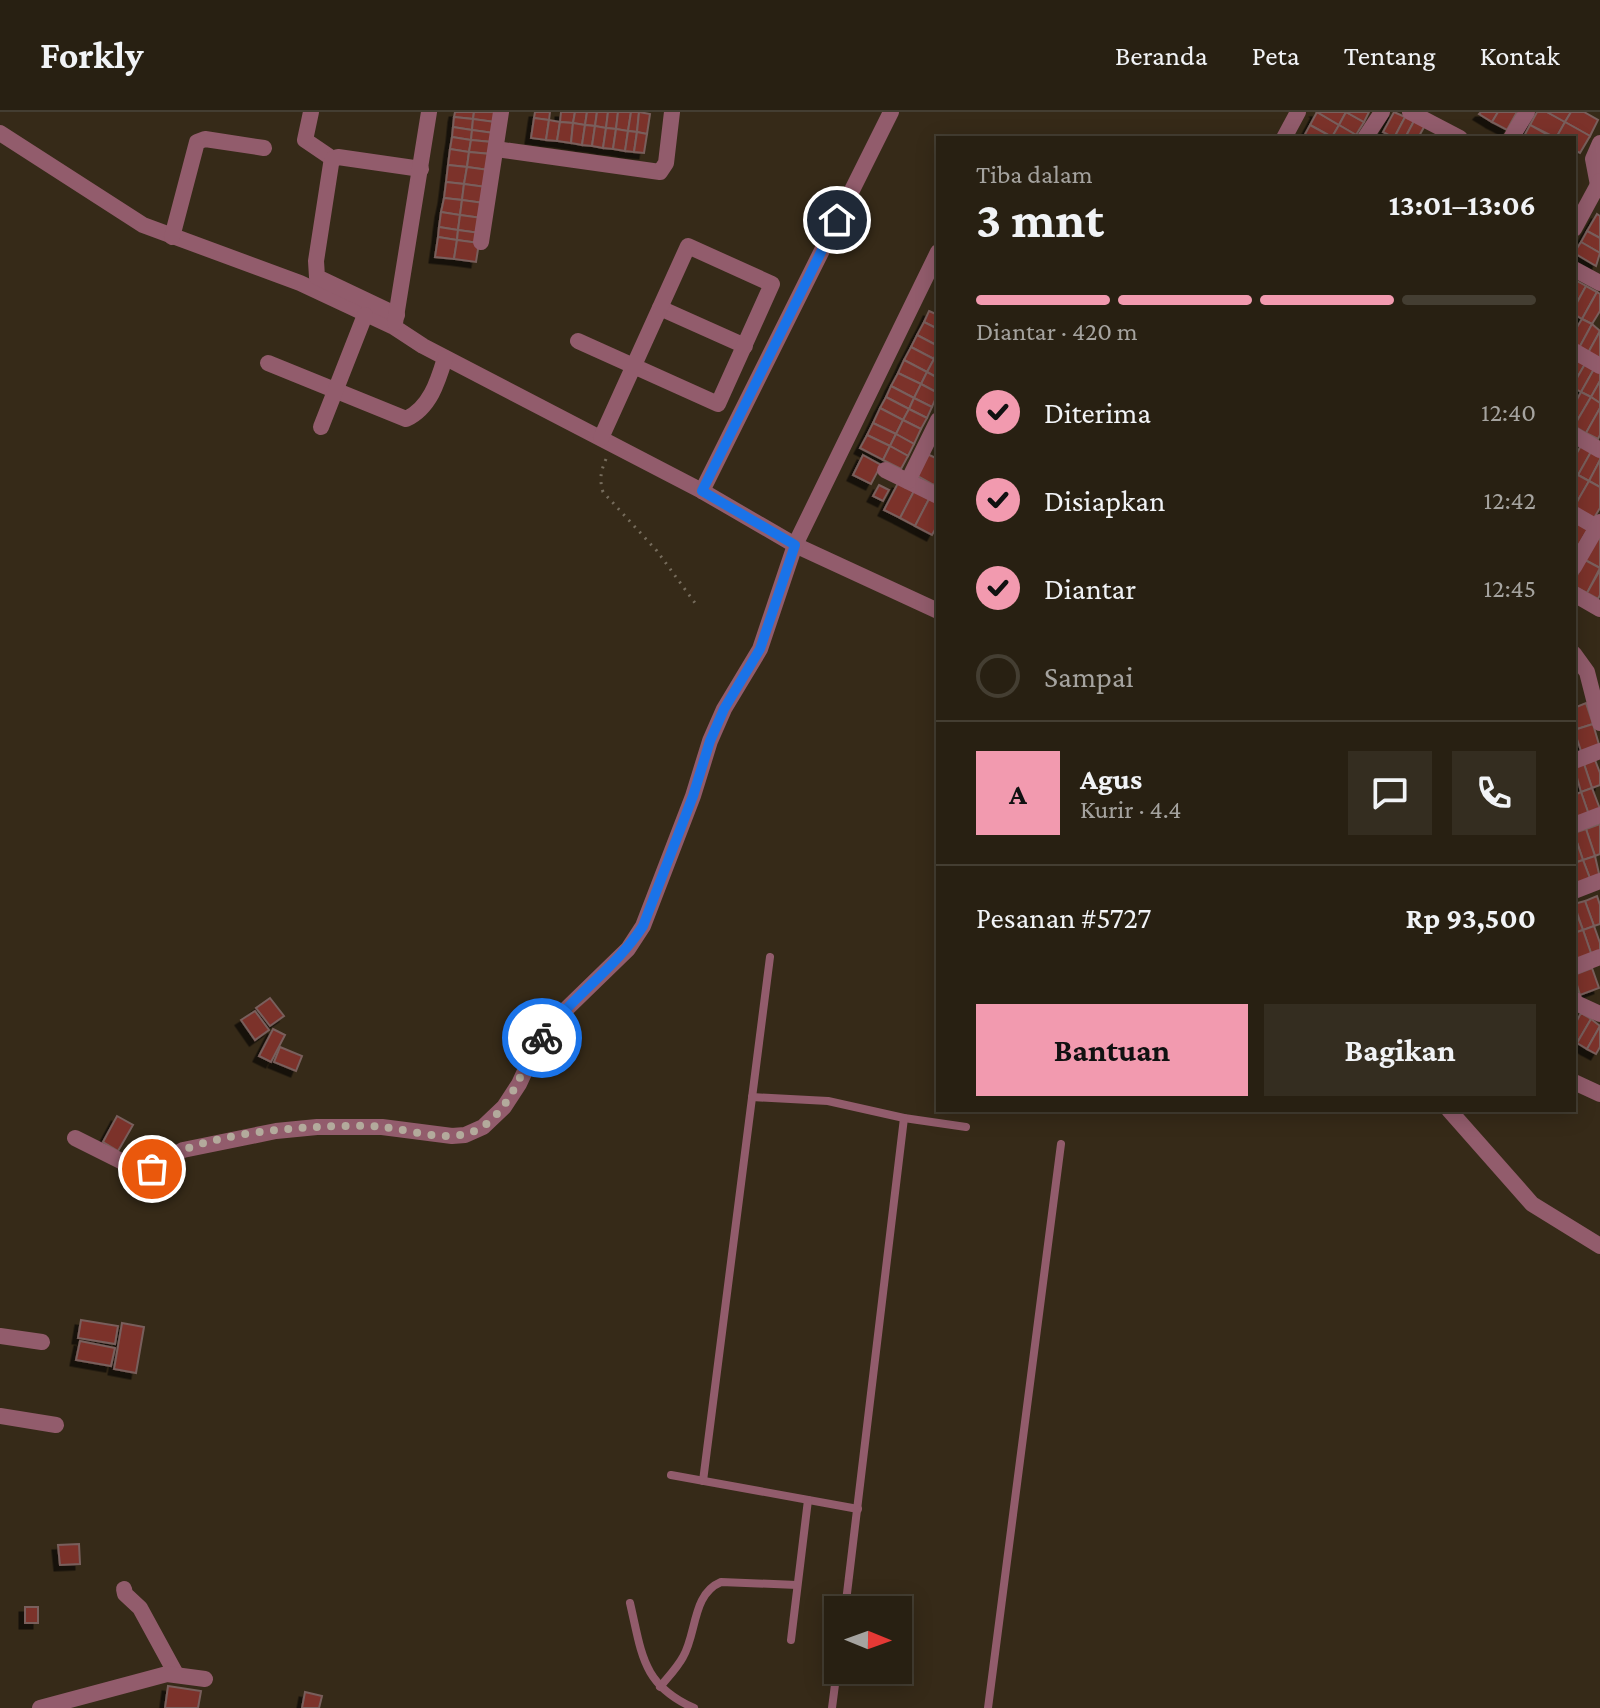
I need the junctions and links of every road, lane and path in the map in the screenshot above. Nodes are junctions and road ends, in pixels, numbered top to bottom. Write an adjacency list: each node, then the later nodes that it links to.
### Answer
1 (311, 112): 18 (street)
2 (429, 112): 19 (street)
3 (501, 112): 17 (street)
4 (672, 112): 17 (street)
5 (891, 112): 45 (street)
6 (1298, 112): 11 (street)
7 (1382, 112): 12 (street)
8 (1410, 112): 13 (street)
9 (1527, 112): 14 (street)
10 (0, 133): 22 (street)
11 (1285, 136)
12 (1366, 136)
13 (1456, 136)
14 (1512, 136)
15 (1600, 143): 20 (street)
16 (264, 148): 22 (street)
17 (496, 149): 23 (street)
18 (333, 159): 19 (street); 29 (street)
19 (421, 169): 29 (street)
20 (1598, 182): 21 (street)
21 (1576, 225)
22 (172, 237): 28 (street)
23 (481, 242)
24 (936, 256): 49 (street)
25 (1576, 270): 26 (street)
26 (1600, 283)
27 (660, 308): 31 (street); 31 (street); 35 (street)
28 (365, 315): 29 (street); 37 (street)
29 (395, 321): 33 (street)
30 (578, 341): 35 (street)
31 (745, 346): 35 (street)
32 (1576, 352): 36 (street)
33 (445, 358): 37 (street); 41 (street)
34 (268, 363): 37 (street)
35 (633, 366): 41 (street)
36 (1600, 366)
37 (336, 389): 39 (street)
38 (936, 425): 44 (street)
39 (321, 427)
40 (1576, 436): 42 (street)
41 (606, 441): 45 (street); 52 (path)
42 (1600, 450)
43 (885, 470): 44 (street)
44 (908, 481): 46 (street)
45 (702, 491): 49 (street)
46 (936, 495)
47 (1576, 515): 48 (street)
48 (1599, 526): 50 (street)
49 (795, 545): 54 (street); 75 (street)
50 (1576, 564)
51 (1576, 595): 53 (street)
52 (695, 603)
53 (1600, 609)
54 (936, 610)
55 (1576, 657): 56 (street)
56 (1582, 689): 57 (street)
57 (1600, 723)
58 (1600, 751): 59 (street)
59 (1576, 760)
60 (1600, 815): 61 (street)
61 (1576, 824)
62 (1600, 881): 63 (street)
63 (1576, 890)
64 (770, 957): 71 (lane)
65 (1600, 957): 66 (street)
66 (1576, 966)
67 (1576, 1003): 68 (street)
68 (1600, 1014)
69 (1576, 1083): 70 (street)
70 (1600, 1094)
71 (752, 1097): 73 (lane); 83 (lane)
72 (1451, 1112): 77 (street)
73 (904, 1118): 74 (lane); 85 (lane)
74 (966, 1127)
75 (75, 1138)
76 (1061, 1144): 98 (lane)
77 (1600, 1246)
78 (0, 1336): 79 (street)
79 (42, 1342)
80 (0, 1416): 81 (street)
81 (56, 1425)
82 (671, 1475): 83 (lane)
83 (703, 1481): 84 (lane)
84 (808, 1500): 85 (lane); 86 (lane)
85 (858, 1509): 88 (lane)
86 (797, 1585): 90 (lane); 94 (lane)
87 (124, 1589): 91 (street)
88 (847, 1596)
89 (630, 1603): 94 (lane)
90 (791, 1640)
91 (176, 1674): 92 (street); 95 (street)
92 (205, 1679)
93 (835, 1684): 97 (lane)
94 (660, 1687): 96 (lane)
95 (40, 1708)
96 (694, 1708)
97 (832, 1708)
98 (988, 1708)

